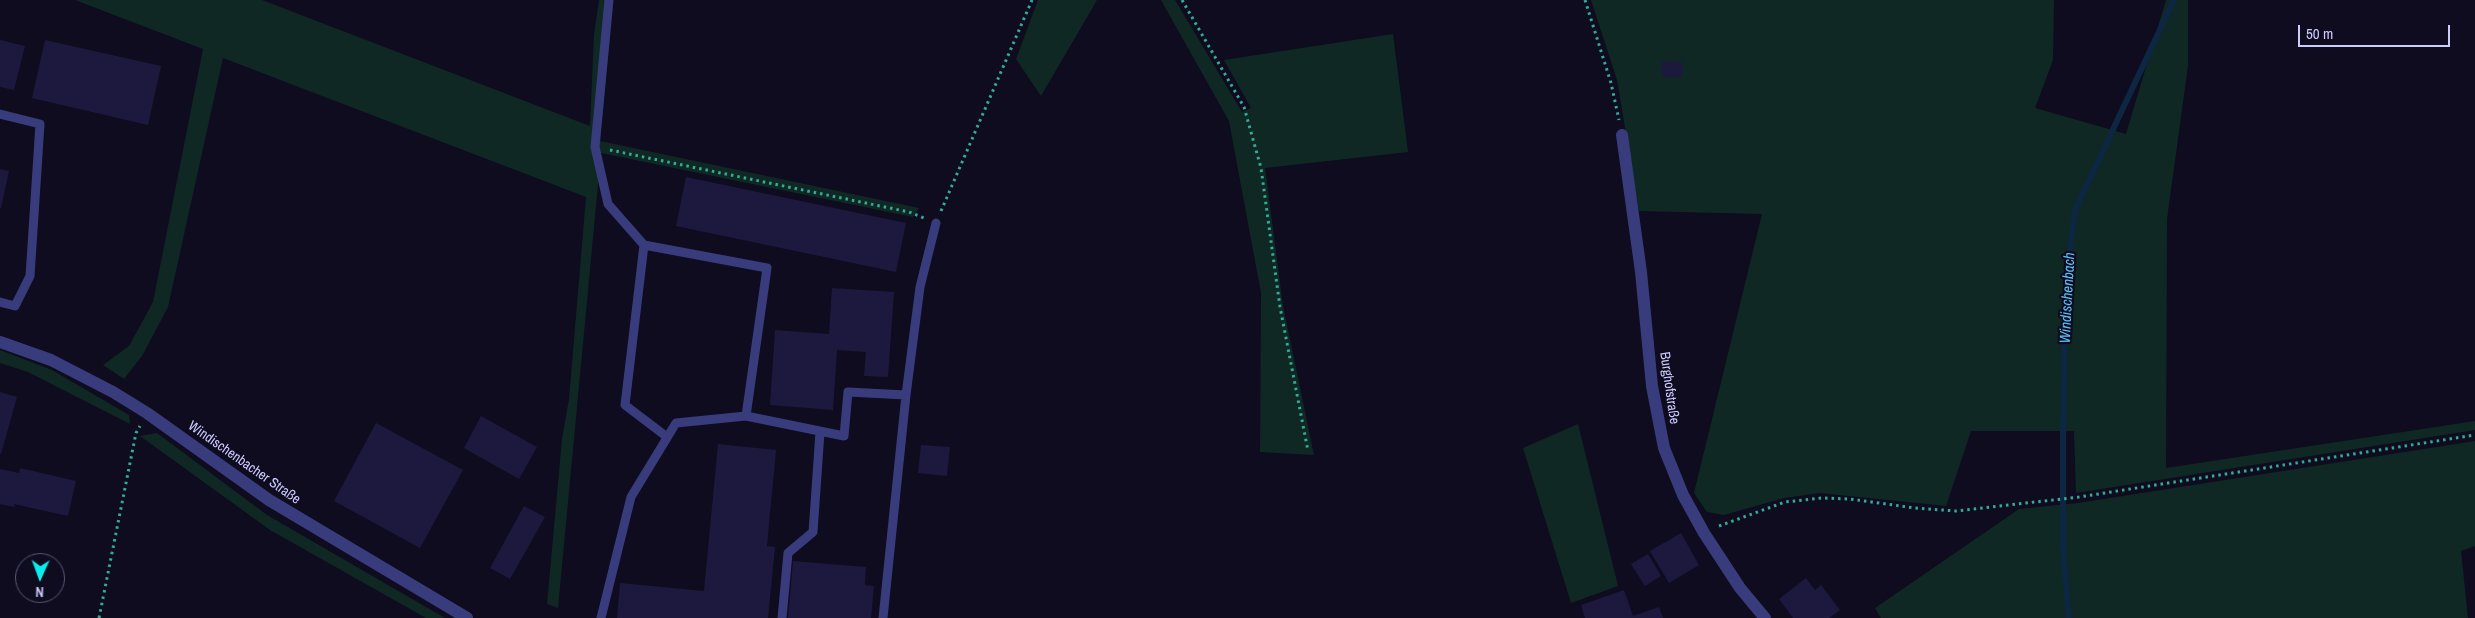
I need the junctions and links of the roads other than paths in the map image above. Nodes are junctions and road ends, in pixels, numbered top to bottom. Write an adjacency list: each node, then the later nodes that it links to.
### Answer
1 (609, 0): 5 (lane)
2 (0, 114): 6 (lane)
3 (1622, 135): 16 (street, Burghofstraße)
4 (936, 223): 8 (lane)
5 (644, 245): 9 (lane); 11 (lane)
6 (0, 302)
7 (0, 342): 12 (street, Windischenbacher Straße)
8 (906, 395): 10 (lane); 15 (lane)
9 (746, 416): 10 (lane); 11 (lane)
10 (820, 432): 14 (lane)
11 (667, 437): 13 (lane)
12 (466, 618)
13 (601, 618)
14 (782, 618)
15 (884, 618)
16 (1765, 618)

